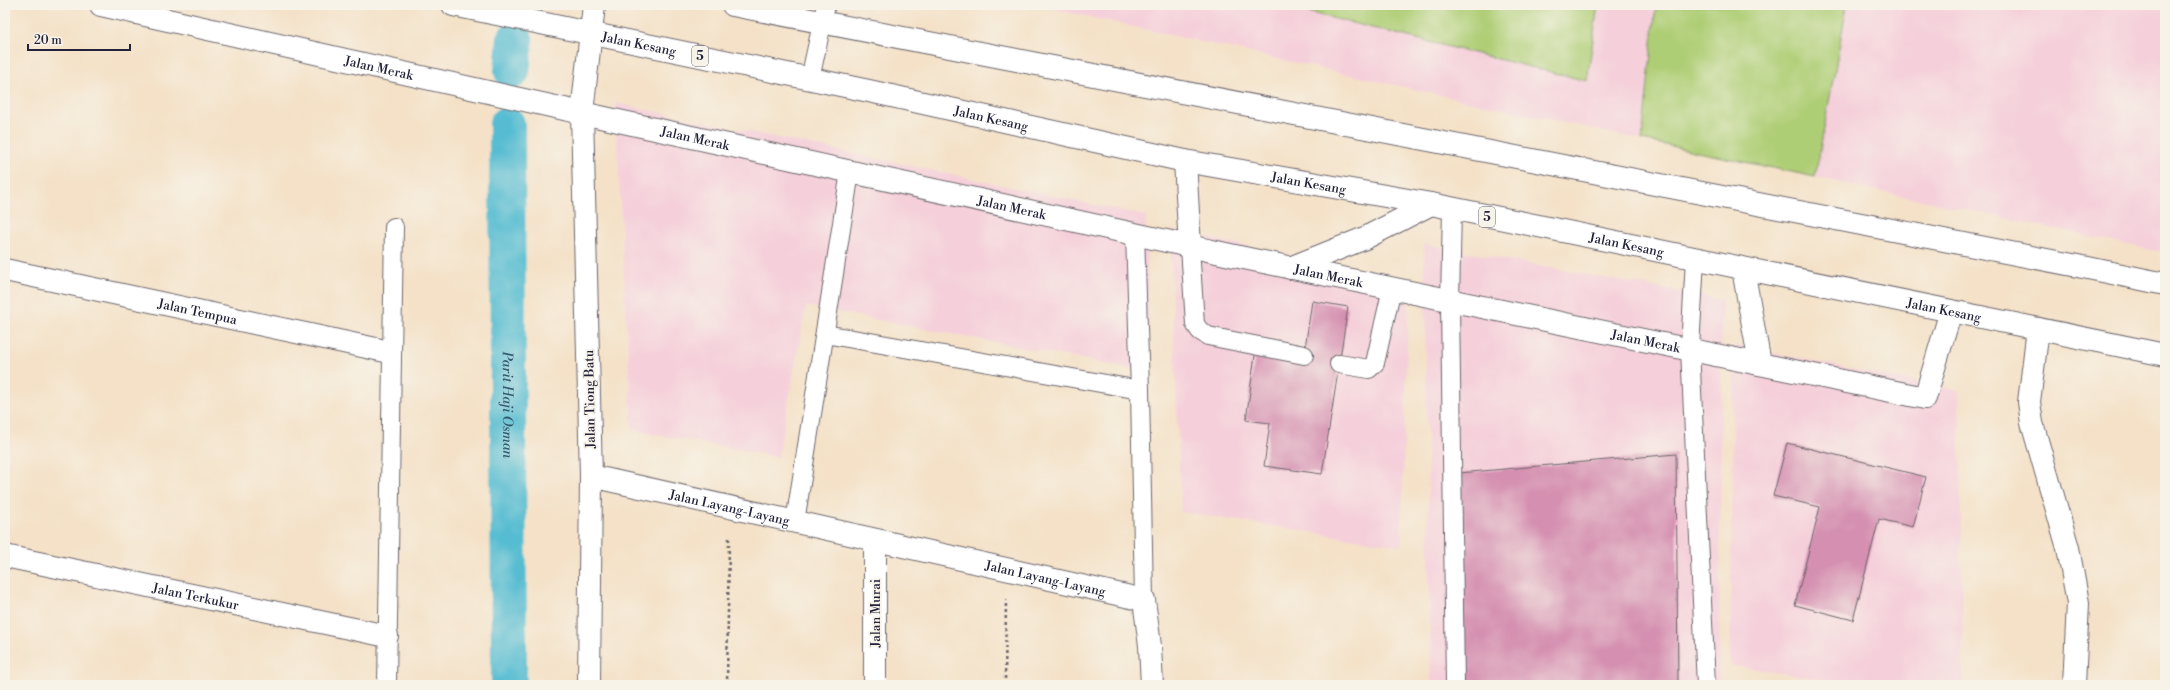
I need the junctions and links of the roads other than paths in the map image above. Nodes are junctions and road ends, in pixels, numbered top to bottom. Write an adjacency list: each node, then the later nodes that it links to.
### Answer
1 (101, 5): 8 (street, Jalan Merak)
2 (594, 5): 6 (street, Jalan Tiong Batu)
3 (733, 5): 5 (street)
4 (461, 6): 6 (street, Jalan Kesang / 5)
5 (824, 14): 7 (lane); 20 (street)
6 (590, 34): 7 (street, Jalan Kesang / 5); 8 (street, Jalan Tiong Batu)
7 (810, 79): 9 (street, Jalan Kesang / 5)
8 (582, 113): 10 (street, Jalan Merak); 33 (street, Jalan Tiong Batu)
9 (1184, 160): 11 (street, Jalan Kesang / 5); 15 (street)
10 (850, 172): 14 (street, Jalan Merak); 25 (lane)
11 (1431, 204): 12 (street, Jalan Kesang / 5); 17 (street)
12 (1452, 209): 16 (street, Jalan Kesang / 5); 22 (lane)
13 (394, 227): 27 (lane)
14 (1134, 234): 15 (street, Jalan Merak); 32 (lane)
15 (1190, 247): 17 (street, Jalan Merak); 29 (lane)
16 (1695, 259): 18 (street, Jalan Kesang / 5); 26 (lane)
17 (1290, 268): 21 (street, Jalan Merak)
18 (1743, 269): 23 (street, Jalan Kesang / 5); 31 (street)
19 (5, 270): 27 (street, Jalan Tempua)
20 (2165, 284)
21 (1392, 288): 22 (street, Jalan Merak); 30 (lane)
22 (1450, 302): 26 (street, Jalan Merak); 43 (lane)
23 (1951, 311): 24 (street, Jalan Kesang / 5); 31 (street, Jalan Merak)
24 (2038, 329): 28 (street, Jalan Kesang / 5); 45 (street)
25 (825, 334): 32 (lane); 34 (lane)
26 (1690, 349): 31 (street, Jalan Merak); 44 (lane)
27 (390, 352): 38 (lane)
28 (2165, 354)
29 (1304, 355)
30 (1338, 364)
31 (1760, 364)
32 (1140, 390): 37 (lane)
33 (591, 476): 34 (street, Jalan Layang-Layang); 40 (street, Jalan Tiong Batu)
34 (795, 522): 35 (street, Jalan Layang-Layang)
35 (875, 540): 37 (street, Jalan Layang-Layang); 41 (street, Jalan Murai)
36 (5, 556): 38 (street, Jalan Terkukur)
37 (1144, 600): 42 (street)
38 (387, 636): 39 (lane)
39 (387, 685)
40 (589, 685)
41 (875, 685)
42 (1152, 685)
43 (1455, 685)
44 (1706, 685)
45 (2074, 685)

